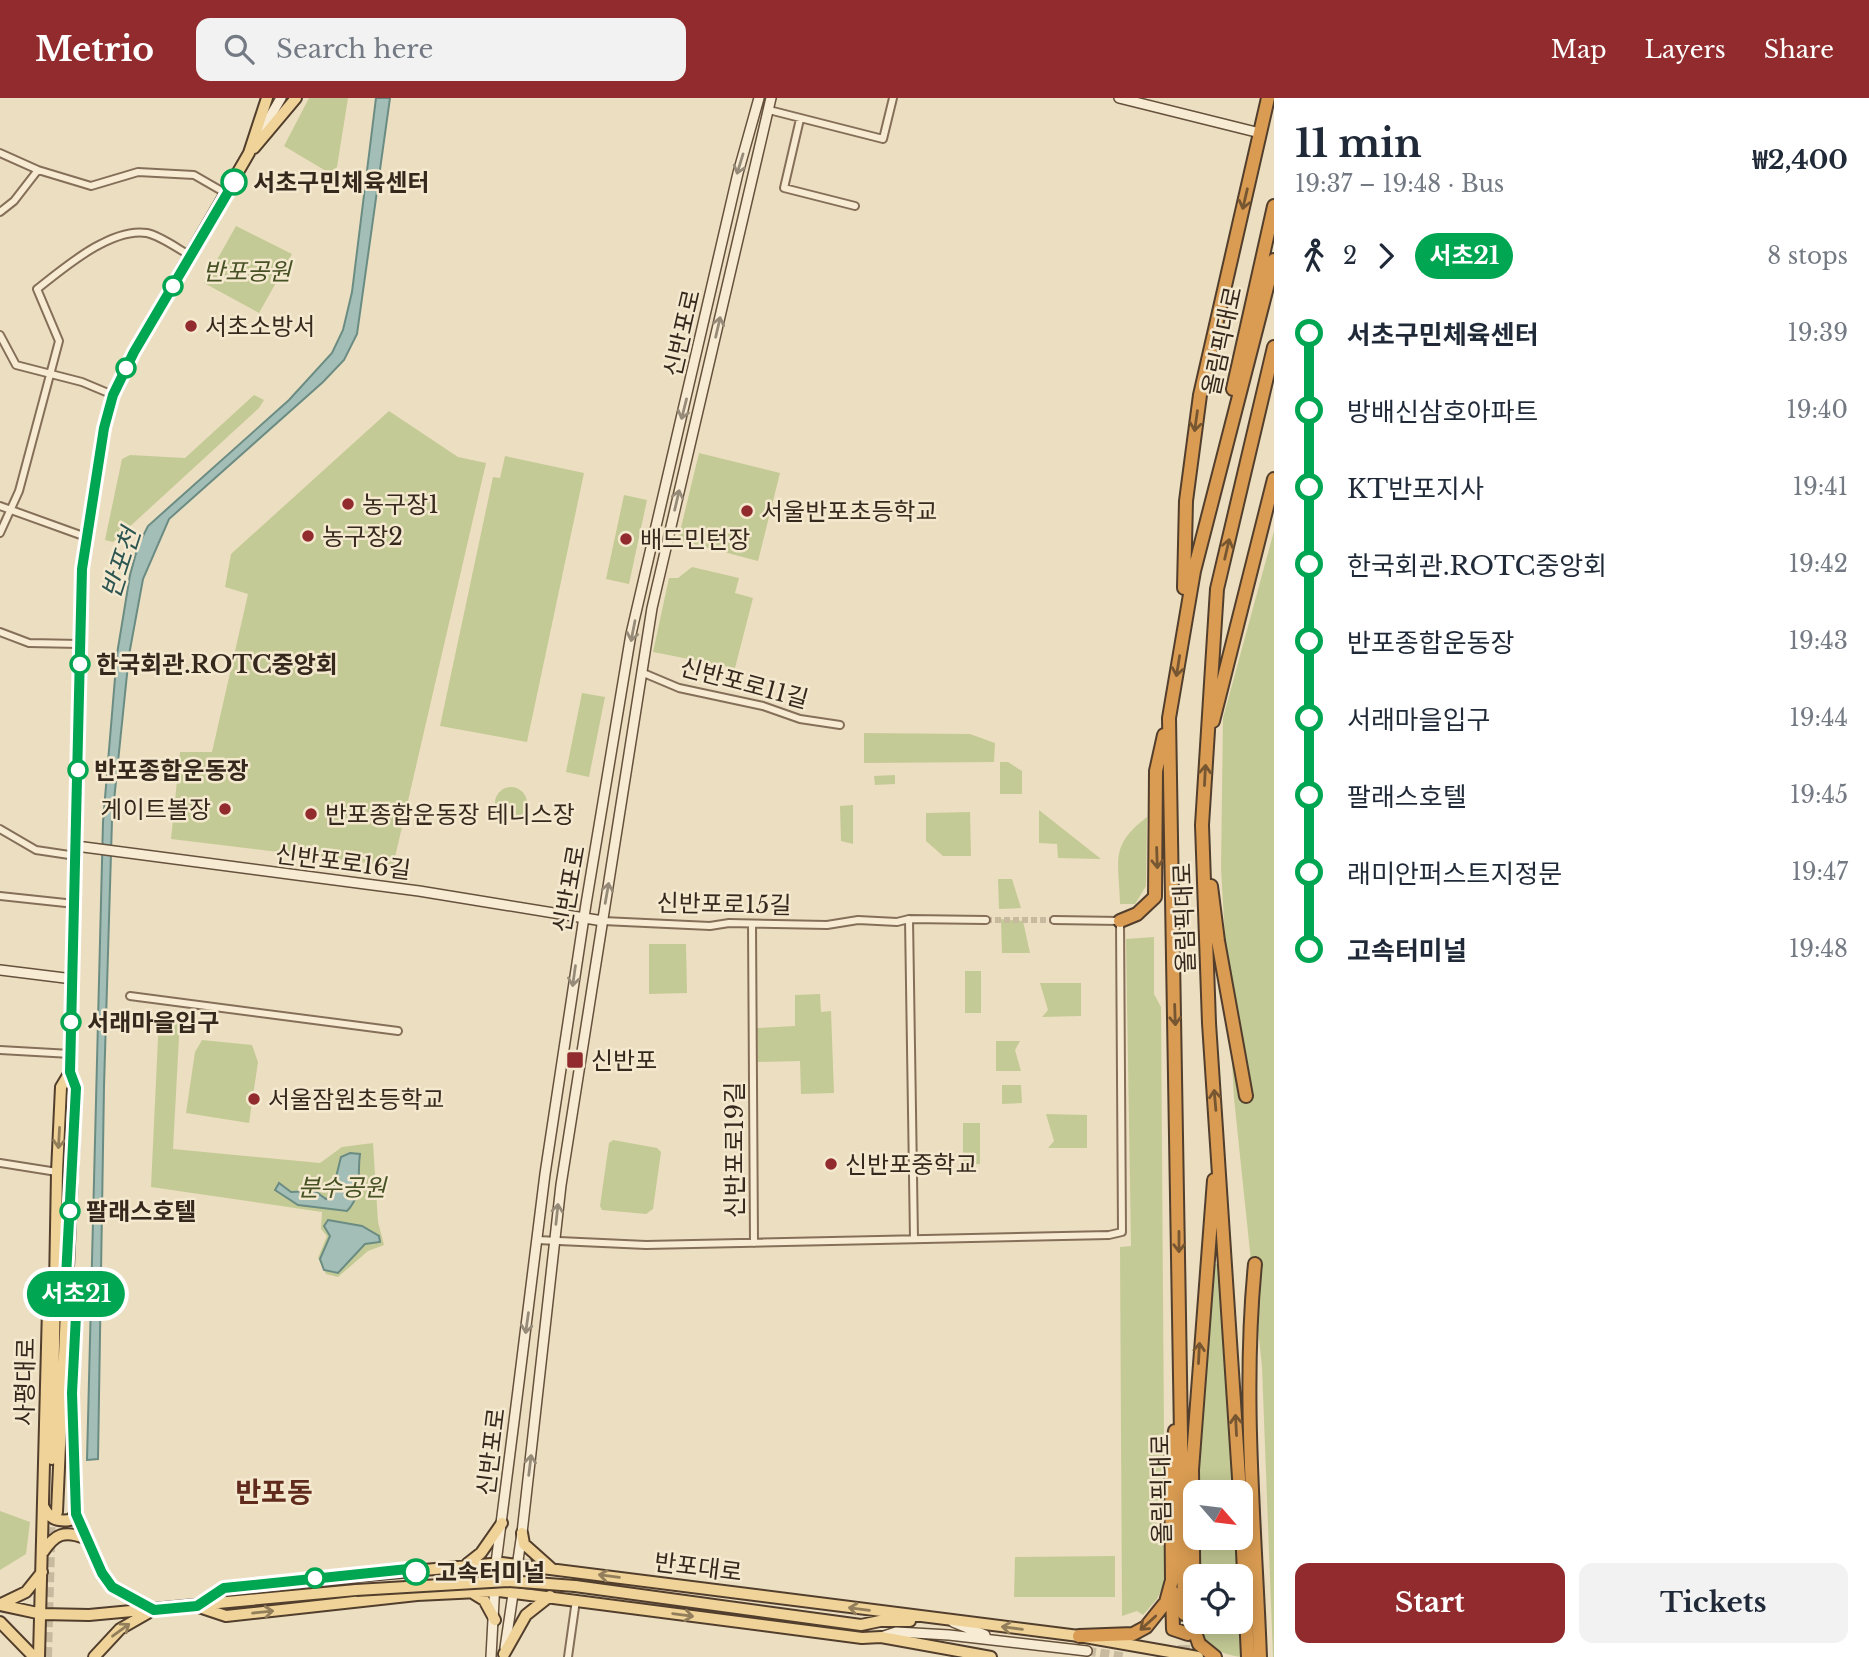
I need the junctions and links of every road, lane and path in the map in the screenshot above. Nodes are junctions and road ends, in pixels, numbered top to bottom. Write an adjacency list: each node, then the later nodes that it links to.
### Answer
1 (267, 98): 13 (main road, 사평대로)
2 (281, 98): 13 (main road, 사평대로)
3 (296, 98): 13 (main road, 사평대로)
4 (759, 98): 44 (main road, 신반포로, one-way to 44)
5 (771, 98): 9 (main road, 신반포로)
6 (892, 98): 10 (street)
7 (1119, 98): 11 (main road)
8 (1268, 98): 11 (highway)
9 (769, 110): 10 (street); 34 (main road, 신반포로, one-way to 9)
10 (800, 119): 16 (street)
11 (1260, 132): 31 (highway, one-way to 31)
12 (0, 153): 14 (street)
13 (249, 153): 15 (main road, 사평대로)
14 (38, 170): 15 (street); 18 (street)
15 (227, 194): 19 (main road, 사평대로)
16 (855, 205)
17 (1274, 206): 28 (highway, 올림픽대로)
18 (0, 212)
19 (191, 256): 23 (street); 24 (main road, 사평대로)
20 (1274, 260): 28 (highway, 올림픽대로)
21 (0, 335): 23 (street)
22 (1274, 347): 37 (highway, 올림픽대로, one-way to 22)
23 (52, 376): 24 (street); 27 (street)
24 (113, 395): 30 (main road, 사평대로)
25 (1274, 479): 37 (highway)
26 (0, 506): 27 (street)
27 (10, 510): 29 (street); 30 (street)
28 (1205, 527): 31 (highway, 올림픽대로)
29 (0, 533)
30 (86, 537): 33 (main road, 사평대로)
31 (1184, 630): 35 (highway, 올림픽대로, one-way to 35)
32 (0, 632): 33 (street)
33 (80, 645): 40 (main road, 사평대로)
34 (641, 672): 36 (street, 신반포로11길); 47 (main road, 신반포로, one-way to 34)
35 (1169, 718): 48 (highway, one-way to 48); 67 (highway, 올림픽대로, one-way to 67)
36 (840, 725)
37 (1206, 742): 38 (highway, 올림픽대로, one-way to 37)
38 (1202, 814): 57 (highway); 58 (highway, 올림픽대로, one-way to 38)
39 (0, 829): 40 (street)
40 (76, 851): 42 (main road, 사평대로); 44 (main road, 신반포로16길)
41 (0, 897): 42 (street)
42 (75, 904): 51 (main road, 사평대로)
43 (909, 919): 45 (street, 신반포로15길); 49 (street, 신반포로15길); 61 (street)
44 (585, 920): 47 (main road, 신반포로16길); 62 (main road, 신반포로, one-way to 62)
45 (986, 920)
46 (1054, 920): 48 (street)
47 (603, 921): 49 (street, 신반포로15길); 63 (main road, 신반포로, one-way to 47)
48 (1120, 921): 61 (street)
49 (752, 924): 64 (street, 신반포로19길)
50 (0, 970): 51 (main road)
51 (73, 979): 55 (main road, 사평대로)
52 (130, 996): 53 (street)
53 (398, 1031)
54 (0, 1049): 55 (street)
55 (71, 1054): 56 (main road, 사평대로)
56 (70, 1072): 60 (main road, 사평대로, one-way to 60); 66 (main road, 사평대로)
57 (1247, 1096)
58 (1219, 1136): 69 (highway, 올림픽대로, one-way to 58); 81 (highway, one-way to 58)
59 (0, 1163): 60 (street)
60 (57, 1171): 71 (main road, 사평대로)
61 (914, 1239): 64 (street)
62 (537, 1240): 63 (street, 신반포로19길); 73 (main road, 신반포로, one-way to 73)
63 (556, 1242): 64 (street, 신반포로19길); 74 (main road, 신반포로, one-way to 63)
64 (754, 1243)
65 (1255, 1264): 68 (highway)
66 (66, 1277): 71 (main road, 사평대로); 72 (main road)
67 (1181, 1392): 80 (highway, 올림픽대로); 85 (highway)
68 (1250, 1402): 70 (highway); 120 (highway)
69 (1239, 1480)
70 (1246, 1480)
71 (50, 1510): 72 (main road); 76 (main road, 사평대로)
72 (76, 1514): 75 (main road)
73 (502, 1523): 77 (main road, 신반포로); 78 (main road)
74 (522, 1532): 79 (main road, 신반포로); 83 (main road)
75 (85, 1538): 76 (main road); 94 (main road)
76 (43, 1552): 84 (main road, 사평대로)
77 (496, 1563): 78 (main road, 반포대로); 79 (main road, 반포대로); 86 (main road, 신반포로)
78 (467, 1564): 82 (main road, 반포대로)
79 (517, 1564): 83 (main road, 반포대로); 88 (main road, 신반포로)
80 (1187, 1564)
81 (1190, 1564)
82 (408, 1569): 89 (main road); 93 (main road, 반포대로)
83 (552, 1569): 96 (main road, 반포대로, one-way to 83)
84 (42, 1572): 92 (main road); 95 (main road, 사평대로)
85 (1172, 1580): 101 (highway); 106 (highway, one-way to 106)
86 (493, 1591): 87 (main road, 반포대로); 88 (main road, 반포대로); 97 (main road, 신반포로)
87 (471, 1592): 89 (main road, 반포대로); 97 (main road)
88 (514, 1592): 90 (main road, 반포대로); 109 (main road, 신반포로)
89 (417, 1595): 93 (main road, 반포대로, one-way to 89)
90 (551, 1596): 91 (main road, 반포대로); 109 (main road)
91 (576, 1600): 105 (main road, 반포대로, one-way to 105); 114 (street)
92 (0, 1604): 95 (main road, 반포대로)
93 (197, 1606): 94 (main road, 반포대로); 100 (main road, bridge)
94 (154, 1610): 95 (main road, 반포대로); 112 (main road, one-way to 94)
95 (42, 1614): 111 (main road, 사평대로)
96 (926, 1617): 98 (main road, 반포대로); 100 (main road)
97 (495, 1620): 113 (main road, 신반포로)
98 (949, 1620): 106 (main road, 반포대로, one-way to 98); 107 (main road)
99 (0, 1622): 110 (main road)
100 (861, 1625): 105 (main road)
101 (1183, 1633)
102 (1195, 1634): 117 (highway)
103 (1247, 1634): 118 (highway)
104 (1250, 1634): 119 (highway)
105 (881, 1636): 107 (main road); 115 (main road, 반포대로)
106 (1079, 1636): 116 (main road, 반포대로)
107 (1000, 1640): 108 (main road)
108 (1087, 1651)
109 (504, 1655)
110 (34, 1657)
111 (39, 1657)
112 (94, 1657)
113 (491, 1657)
114 (568, 1657)
115 (991, 1657)
116 (1198, 1657)
117 (1215, 1657)
118 (1248, 1657)
119 (1254, 1657)
120 (1260, 1657)

